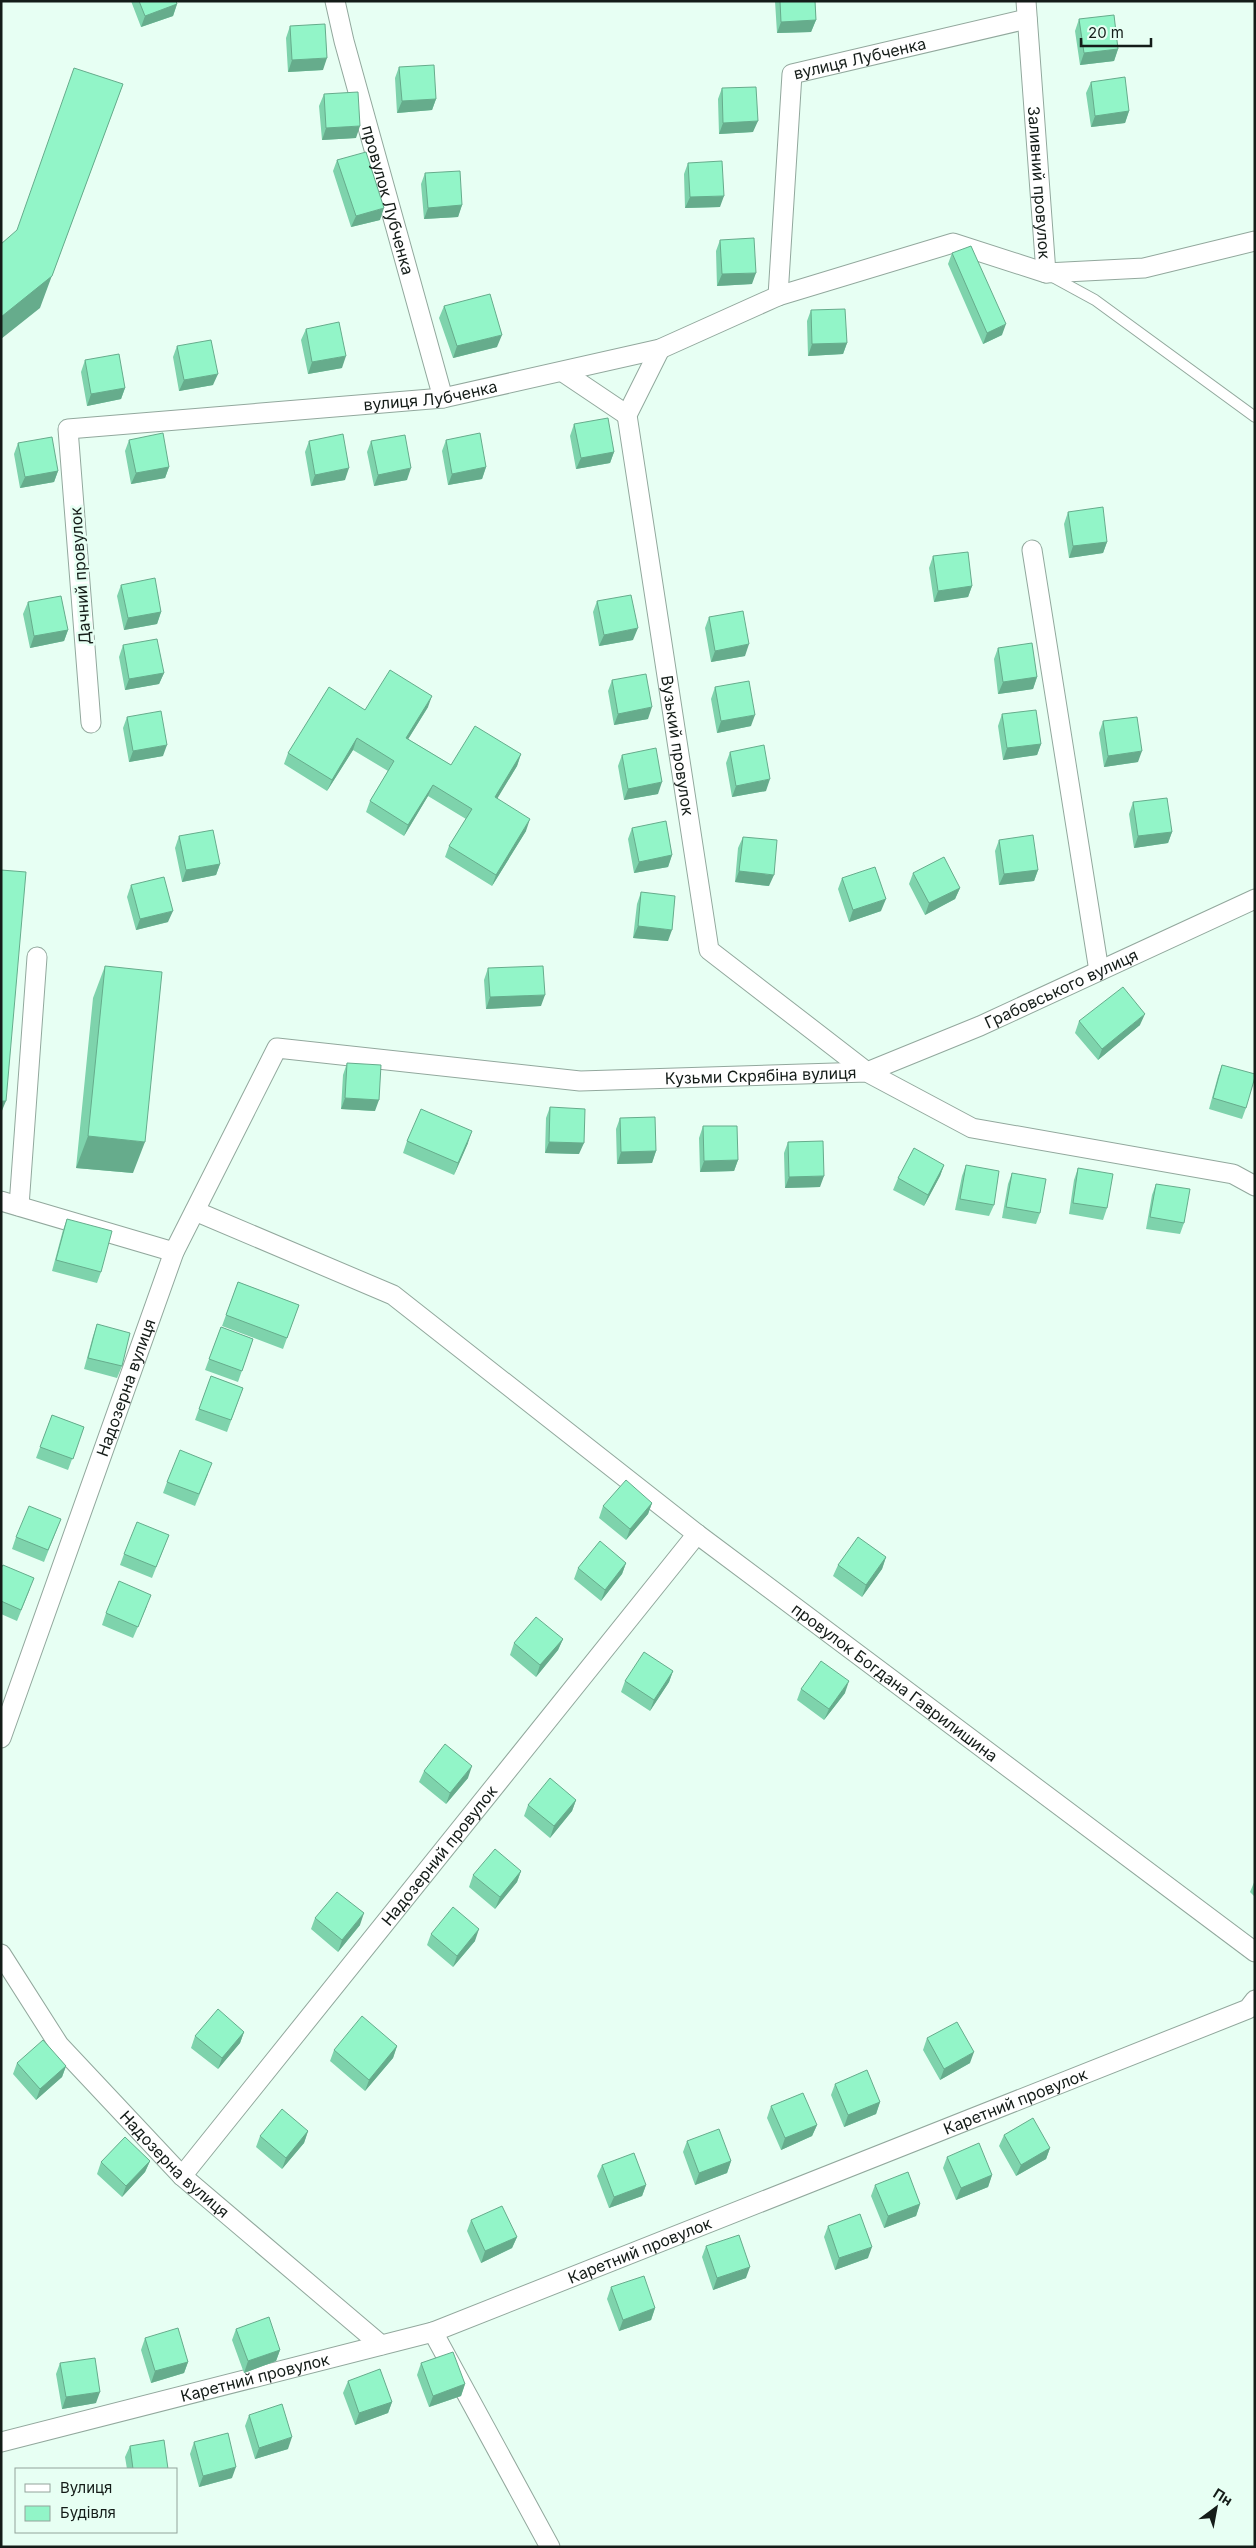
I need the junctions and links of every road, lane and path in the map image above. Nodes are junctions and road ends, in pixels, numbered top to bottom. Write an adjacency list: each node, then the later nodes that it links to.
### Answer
1 (335, 1): 8 (street, провулок Лубченка)
2 (1027, 10): 4 (street, Заливний провулок); 5 (street, вулиця Лубченка)
3 (1255, 241): 4 (street, Заливний провулок)
4 (1046, 273): 5 (street, вулиця Лубченка); 10 (lane)
5 (778, 296): 6 (street, вулиця Лубченка)
6 (660, 349): 7 (street, вулиця Лубченка); 9 (street)
7 (563, 372): 8 (street, вулиця Лубченка); 9 (street)
8 (443, 398): 11 (street, вулиця Лубченка)
9 (627, 415): 18 (street, Вузький провулок)
10 (1255, 417)
11 (68, 429): 13 (street, Дачний провулок)
12 (1032, 550): 16 (street)
13 (91, 723)
14 (1255, 900): 16 (street, Грабовського вулиця)
15 (37, 957): 22 (street)
16 (1099, 971): 18 (street, Грабовського вулиця)
17 (277, 1048): 18 (street, Кузьми Скрябіна вулиця); 23 (street, Надозерна вулиця)
18 (867, 1072): 19 (street, Кузьми Скрябіна вулиця)
19 (1234, 1174): 20 (street); 21 (street, Кузьми Скрябіна вулиця)
20 (1255, 1178)
21 (1255, 1186)
22 (10, 1204): 24 (street)
23 (195, 1211): 24 (street, Надозерна вулиця); 25 (street, провулок Богдана Гаврилишина)
24 (174, 1252): 26 (street, Надозерна вулиця)
25 (697, 1534): 27 (street, провулок Богдана Гаврилишина); 30 (street, Надозерний провулок)
26 (1, 1738)
27 (1255, 1952)
28 (1, 1954): 30 (street, Надозерна вулиця)
29 (1255, 2000): 31 (street, Каретний провулок)
30 (182, 2176): 32 (street, Надозерна вулиця)
31 (433, 2332): 32 (street, Каретний провулок); 34 (street)
32 (381, 2345): 33 (street, Каретний провулок)
33 (1, 2442)
34 (550, 2547)

